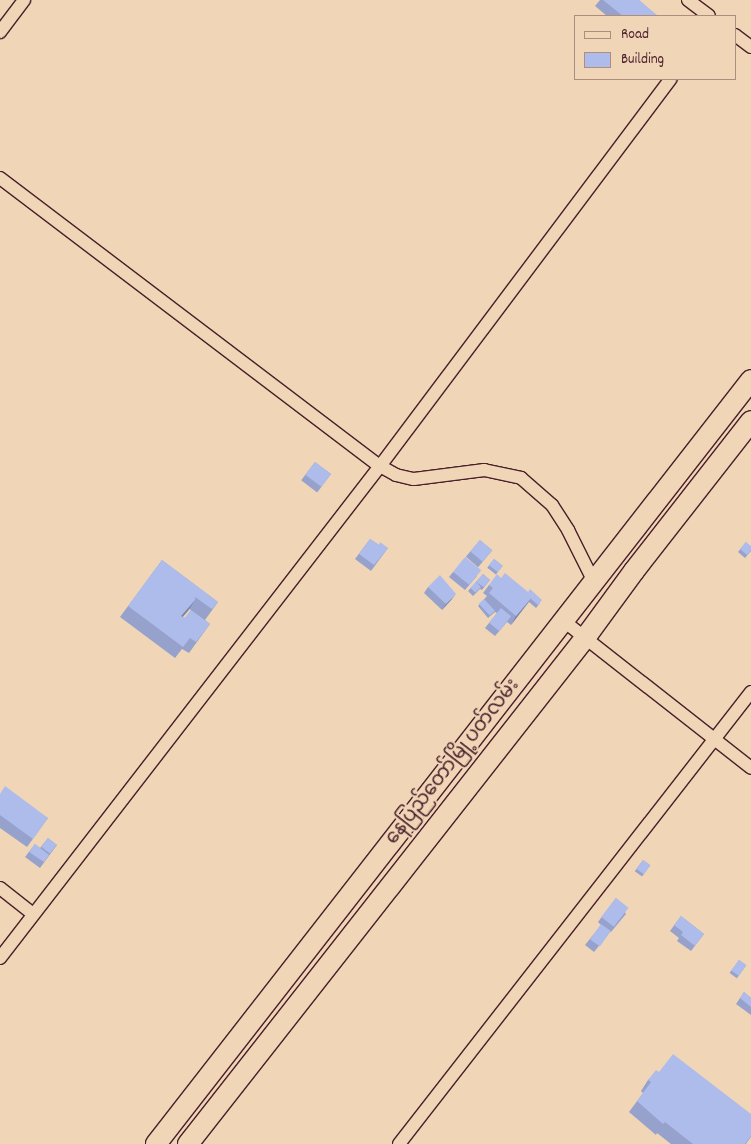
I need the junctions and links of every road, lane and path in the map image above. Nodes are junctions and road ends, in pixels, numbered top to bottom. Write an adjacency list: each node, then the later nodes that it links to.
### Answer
1 (24, 0): 4 (street)
2 (688, 0): 3 (street)
3 (708, 15)
4 (0, 32)
5 (736, 37): 6 (street)
6 (751, 47)
7 (670, 80): 11 (street)
8 (0, 178): 11 (street)
9 (751, 380): 12 (main road, နေပြည်တော်မြို့ပတ်လမ်း)
10 (751, 422): 14 (main road, နေပြည်တော်မြို့ပတ်လမ်း)
11 (380, 466): 12 (street); 19 (street)
12 (594, 582): 13 (main road, နေပြည်တော်မြို့ပတ်လမ်း)
13 (565, 622): 14 (street); 21 (main road, နေပြည်တော်မြို့ပတ်လမ်း)
14 (585, 638): 16 (street); 22 (main road, နေပြည်တော်မြို့ပတ်လမ်း)
15 (751, 692): 16 (street)
16 (714, 739): 17 (street); 23 (street)
17 (751, 768)
18 (0, 888): 19 (street)
19 (33, 914): 20 (street)
20 (0, 958)
21 (156, 1144)
22 (188, 1144)
23 (399, 1144)

